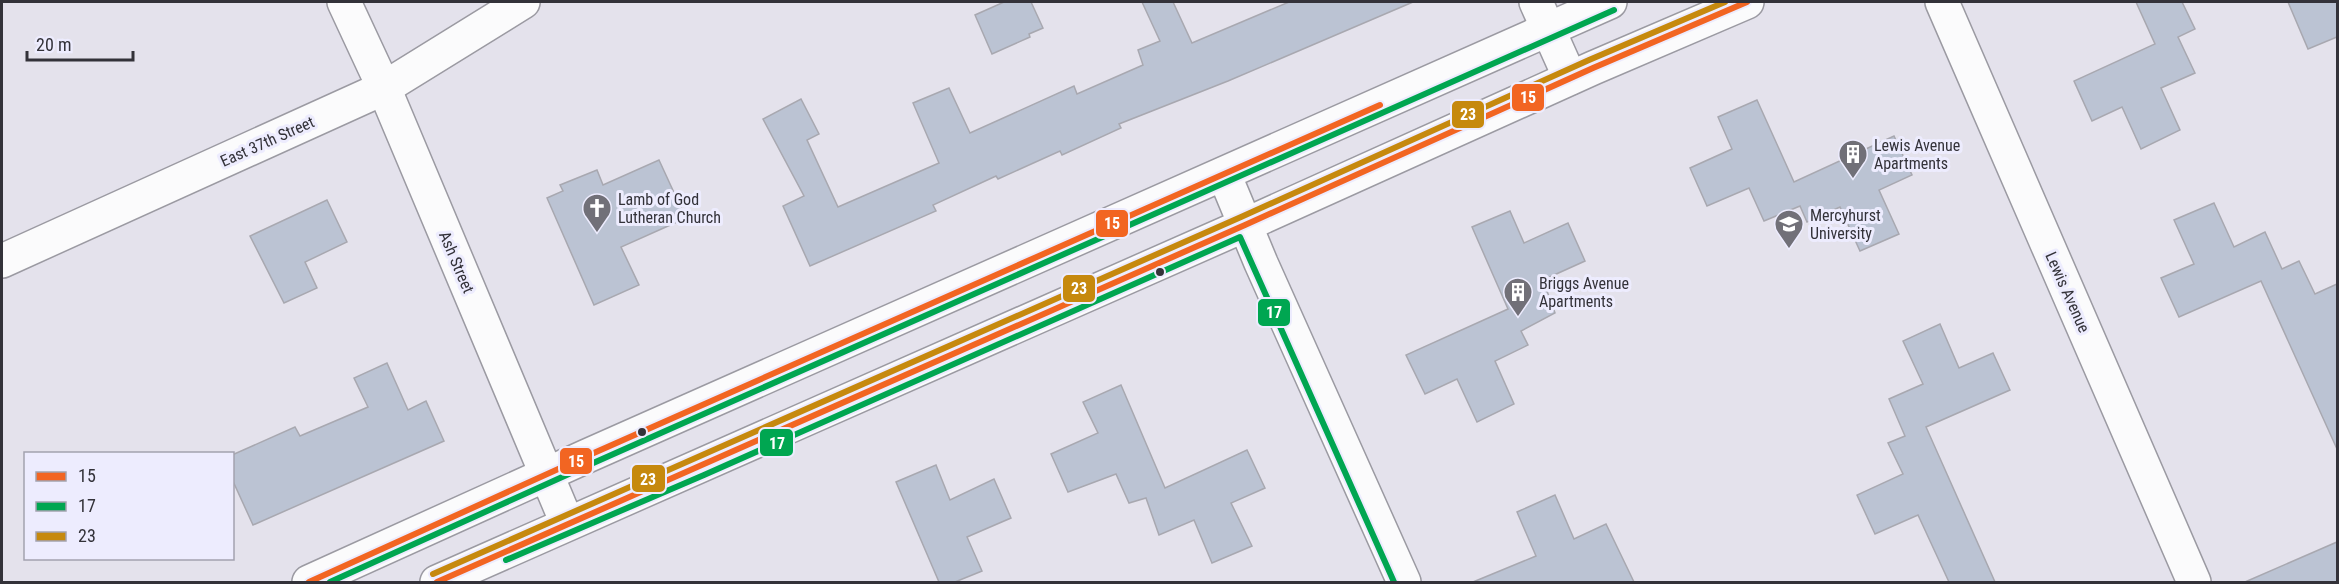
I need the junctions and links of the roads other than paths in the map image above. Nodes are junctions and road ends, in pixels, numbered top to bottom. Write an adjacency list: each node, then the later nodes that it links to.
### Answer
1 (344, 2): 8 (main road, Ash Street)
2 (522, 2): 8 (main road, East 37th Street)
3 (1610, 2): 6 (main road)
4 (1748, 2): 7 (main road)
5 (1942, 2): 17 (main road, Lewis Avenue)
6 (1542, 15): 7 (main road); 9 (main road)
7 (1570, 78): 10 (main road)
8 (384, 88): 11 (main road, East 37th Street); 12 (main road, Ash Street)
9 (1224, 174): 10 (main road); 12 (main road)
10 (1245, 225): 13 (main road); 16 (main road)
11 (2, 261)
12 (546, 476): 13 (main road, Ash Street); 14 (main road)
13 (567, 523): 15 (main road)
14 (309, 582)
15 (436, 582)
16 (1404, 582)
17 (2194, 582)

